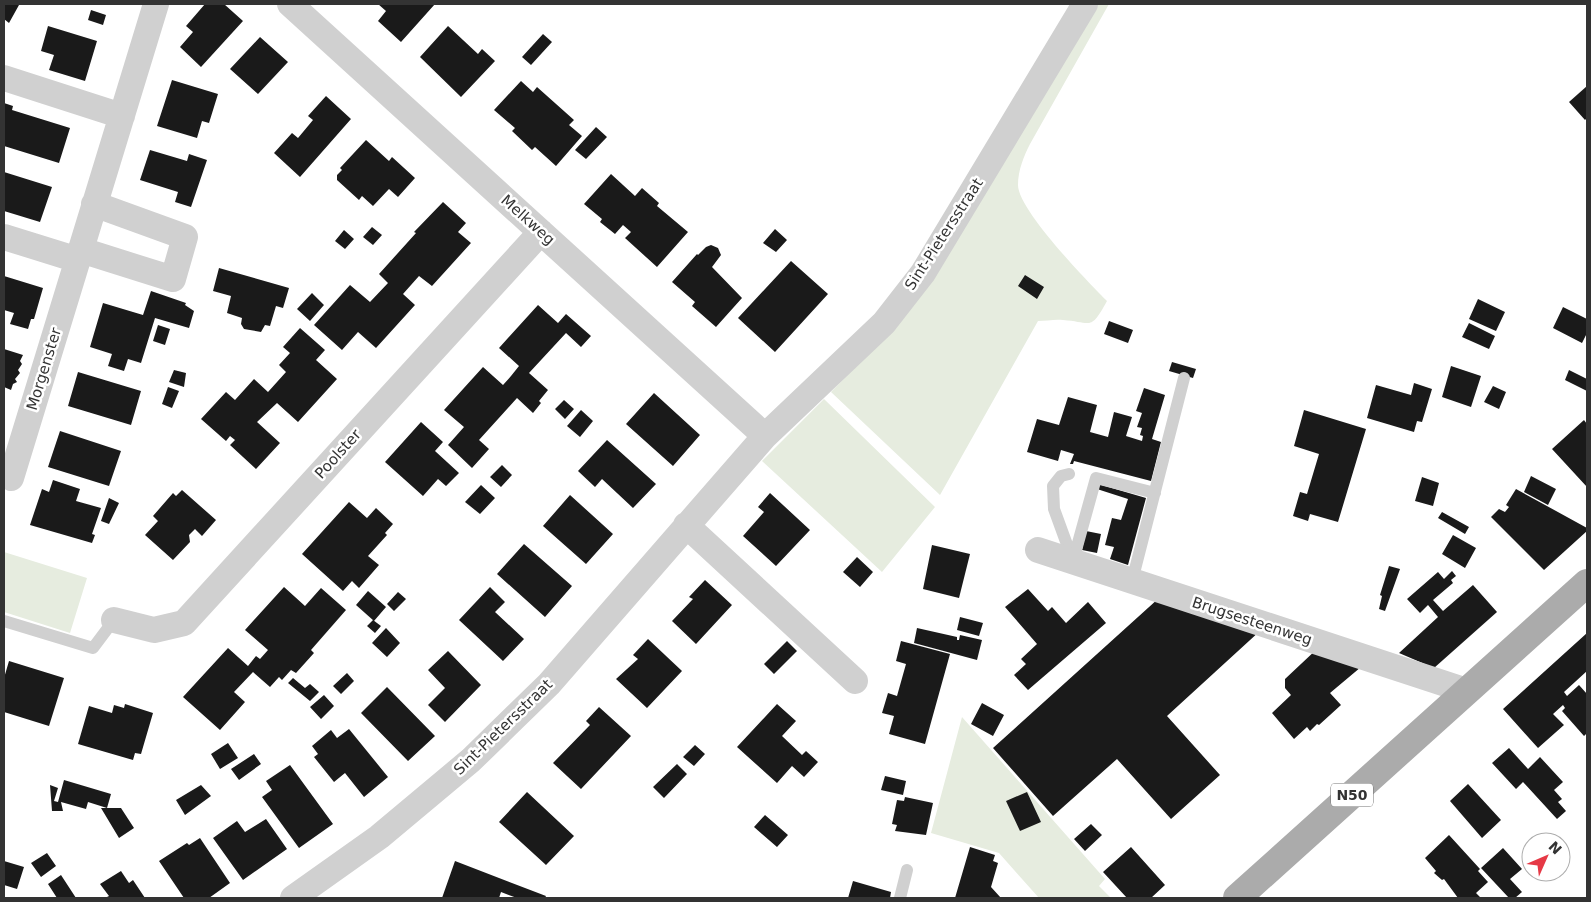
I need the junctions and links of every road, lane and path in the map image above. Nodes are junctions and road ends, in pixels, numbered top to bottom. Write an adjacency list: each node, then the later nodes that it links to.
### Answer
1 (156, 4): 5 (street, Morgenster)
2 (290, 4): 7 (street, Melkweg)
3 (1085, 4): 11 (street, Sint-Pietersstraat)
4 (4, 78): 5 (street)
5 (122, 116): 6 (street, Morgenster)
6 (94, 204): 9 (street, Morgenster); 9 (street)
7 (541, 232): 11 (street, Melkweg); 20 (street, Poolster)
8 (4, 237): 9 (street)
9 (79, 255): 13 (street, Morgenster)
10 (1184, 378): 14 (lane)
11 (765, 436): 15 (street, Sint-Pietersstraat)
12 (1069, 474): 17 (lane)
13 (11, 478)
14 (1155, 492): 17 (lane); 18 (lane)
15 (686, 525): 22 (street); 25 (street, Sint-Pietersstraat)
16 (1038, 550): 17 (street, Brugsesteenweg)
17 (1073, 561): 18 (street, Brugsesteenweg)
18 (1132, 581): 23 (street, Brugsesteenweg)
19 (1587, 584): 23 (main road, N50)
20 (114, 620): 21 (lane)
21 (4, 621)
22 (855, 682)
23 (1467, 692): 27 (main road, N50)
24 (907, 870): 26 (lane)
25 (293, 898)
26 (900, 898)
27 (1237, 898)

